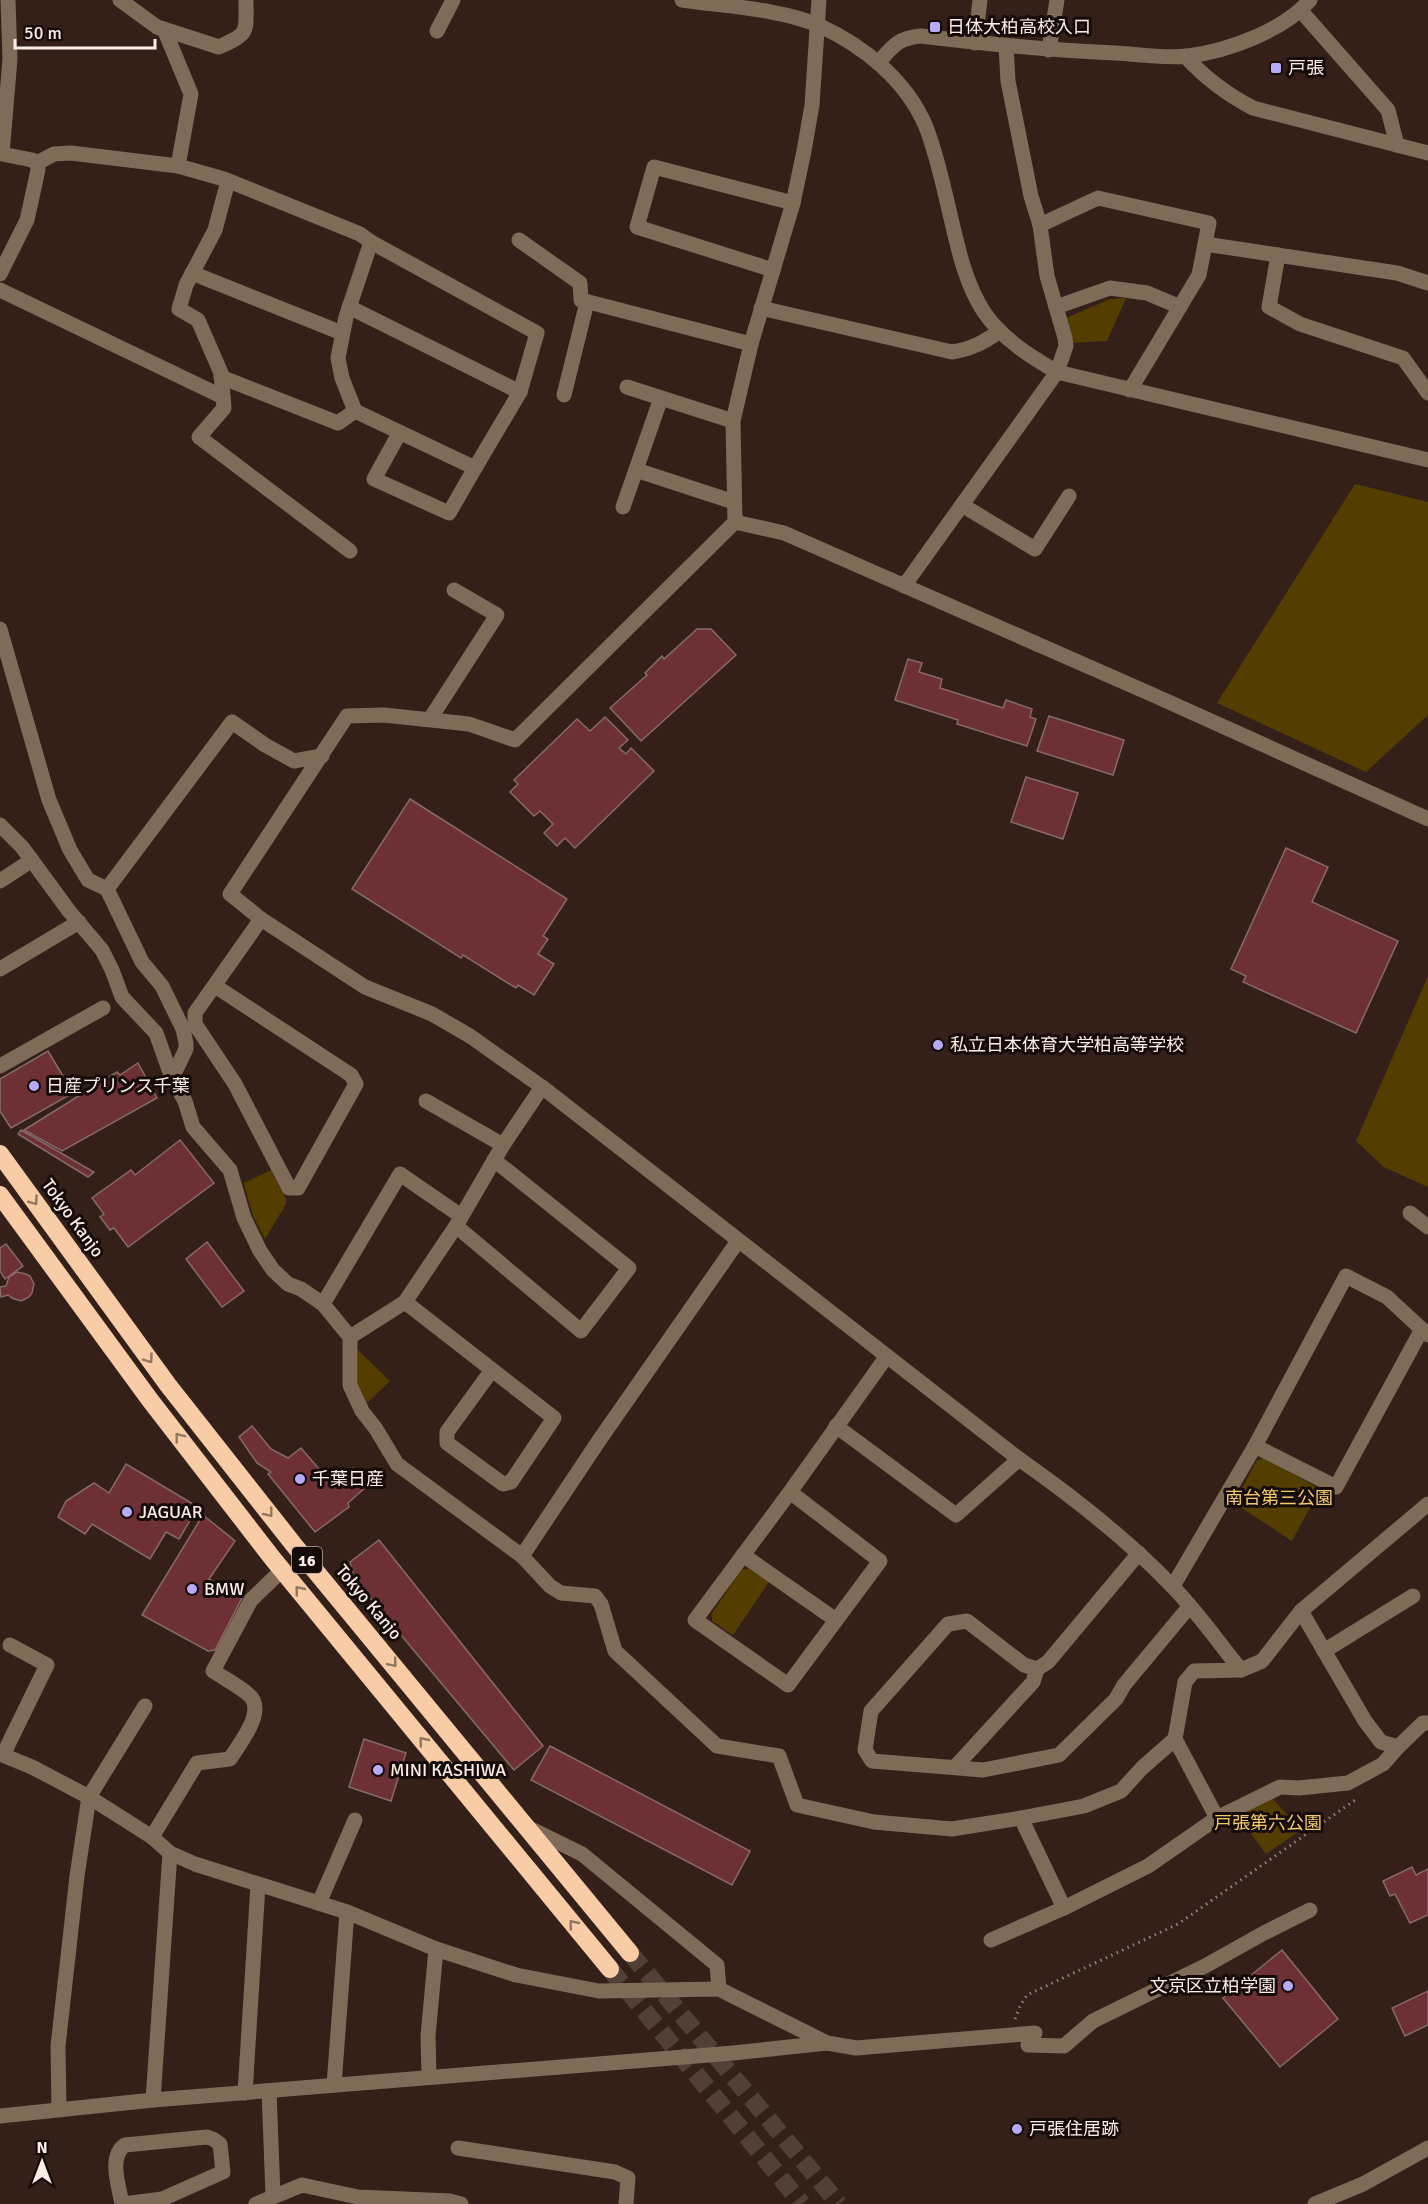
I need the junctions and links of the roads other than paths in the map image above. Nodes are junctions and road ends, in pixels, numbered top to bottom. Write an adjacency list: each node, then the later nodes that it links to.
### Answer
1 (8, 0): 20 (street)
2 (120, 0): 11 (street)
3 (246, 0): 11 (street)
4 (453, 0): 12 (street)
5 (682, 0): 10 (street)
6 (819, 0): 10 (street)
7 (980, 0): 13 (street)
8 (1057, 0): 15 (street)
9 (1305, 5): 16 (street); 18 (street)
10 (818, 25): 17 (street); 24 (street)
11 (164, 29): 22 (street)
12 (437, 32)
13 (975, 43): 14 (street); 17 (street)
14 (1006, 46): 15 (street); 25 (street)
15 (1049, 50): 16 (street)
16 (1185, 56): 18 (street)
17 (878, 63): 40 (street)
18 (1397, 145): 19 (street)
19 (1428, 153)
20 (1, 155): 21 (street)
21 (37, 163): 22 (street); 32 (street)
22 (178, 166): 23 (street)
23 (228, 181): 27 (street); 31 (street)
24 (792, 203): 30 (street); 30 (street)
25 (1040, 225): 28 (street); 36 (street)
26 (519, 240): 35 (street)
27 (371, 243): 38 (street); 47 (street)
28 (1205, 244): 29 (street); 37 (street)
29 (1278, 255): 33 (street); 48 (street)
30 (773, 270): 39 (street)
31 (192, 273): 41 (street); 44 (street)
32 (0, 274)
33 (1428, 283)
34 (0, 290): 50 (street)
35 (587, 302): 42 (street); 49 (street)
36 (1056, 307): 37 (street); 43 (street)
37 (1180, 307): 46 (street)
38 (349, 308): 41 (street); 47 (street)
39 (761, 308): 40 (street); 42 (street)
40 (1000, 331): 43 (street)
41 (342, 333): 52 (street)
42 (751, 344): 53 (street)
43 (1057, 372): 46 (street); 60 (street)
44 (221, 377): 50 (street); 52 (street)
45 (627, 387): 51 (street)
46 (1130, 390): 55 (street)
47 (520, 392): 56 (street)
48 (1428, 393)
49 (564, 395)
50 (223, 397): 63 (street)
51 (661, 398): 53 (street); 57 (street)
52 (355, 411): 54 (street)
53 (733, 421): 59 (street)
54 (400, 432): 56 (street); 56 (street)
55 (1428, 459)
56 (475, 468)
57 (636, 470): 59 (street); 61 (street)
58 (1069, 496): 60 (street)
59 (734, 502): 62 (street)
60 (962, 505): 64 (street)
61 (623, 507)
62 (735, 522): 64 (street); 67 (street)
63 (350, 551)
64 (904, 586): 69 (street)
65 (454, 590): 67 (street)
66 (0, 629): 73 (street)
67 (430, 720): 68 (street)
68 (322, 756): 73 (street); 74 (street)
69 (1428, 819)
70 (0, 825): 71 (street)
71 (32, 860): 72 (street); 75 (street)
72 (0, 881)
73 (107, 889): 80 (street)
74 (261, 919): 77 (street); 81 (street)
75 (79, 922): 76 (street); 80 (street)
76 (0, 968)
77 (215, 986): 77 (street)
78 (103, 1008): 79 (street)
79 (0, 1066)
80 (172, 1078): 92 (street)
81 (542, 1087): 83 (street); 90 (street)
82 (426, 1101): 83 (street)
83 (503, 1145): 85 (street)
84 (0, 1154): 125 (highway, Tokyo Kanjo / 16, one-way to 125)
85 (494, 1160): 88 (street); 88 (street)
86 (0, 1195): 105 (highway, 16, one-way to 86)
87 (1410, 1213): 89 (street)
88 (458, 1221): 91 (street); 92 (street)
89 (1428, 1227)
90 (738, 1241): 95 (street); 104 (street)
91 (405, 1302): 94 (street); 96 (street)
92 (323, 1304): 94 (street)
93 (1425, 1332): 98 (street); 98 (street)
94 (350, 1337): 104 (street)
95 (887, 1356): 97 (street); 99 (street)
96 (492, 1370): 96 (street)
97 (836, 1426): 99 (street); 100 (street)
98 (1255, 1446): 106 (street)
99 (1019, 1459): 102 (street)
100 (790, 1492): 103 (street); 110 (street)
101 (1428, 1504): 109 (street)
102 (1139, 1553): 106 (street); 113 (street)
103 (743, 1555): 110 (street); 110 (street)
104 (522, 1556): 122 (street)
105 (282, 1570): 126 (street); 136 (highway, 16, one-way to 105)
106 (1173, 1586): 108 (street)
107 (1413, 1596): 112 (street)
108 (1190, 1607): 114 (street); 120 (street)
109 (1301, 1611): 112 (street); 114 (street)
110 (836, 1620)
111 (10, 1645): 119 (street)
112 (1324, 1651): 118 (street)
113 (1037, 1669): 120 (street); 120 (street)
114 (1241, 1670): 117 (street)
115 (145, 1706): 121 (street)
116 (1428, 1723): 118 (street)
117 (1174, 1739): 122 (street); 123 (street)
118 (1398, 1747): 123 (street)
119 (2, 1755): 121 (street)
120 (956, 1767)
121 (89, 1797): 126 (street); 144 (street)
122 (1022, 1818): 130 (street)
123 (1217, 1818): 130 (street)
124 (355, 1820): 129 (street)
125 (527, 1827): 135 (highway, Tokyo Kanjo / 16); 137 (street)
126 (152, 1837): 127 (street)
127 (170, 1853): 128 (street); 143 (street)
128 (258, 1886): 129 (street); 142 (street)
129 (319, 1903): 132 (street)
130 (1064, 1908): 133 (street)
131 (1310, 1910): 138 (street)
132 (347, 1912): 134 (street); 140 (street)
133 (991, 1940)
134 (436, 1949): 137 (street); 139 (street)
135 (630, 1953)
136 (610, 1969)
137 (719, 1989): 138 (street)
138 (827, 2043): 139 (street)
139 (429, 2077): 140 (street)
140 (334, 2085): 141 (street)
141 (269, 2091): 142 (street); 148 (street)
142 (244, 2093): 143 (street)
143 (153, 2100): 144 (street)
144 (59, 2109): 145 (street)
145 (0, 2116)
146 (458, 2148): 152 (street)
147 (1428, 2148): 153 (street)
148 (273, 2195): 150 (street); 151 (street)
149 (123, 2204): 149 (street)
150 (256, 2204)
151 (461, 2204)
152 (626, 2204)
153 (1315, 2204)

